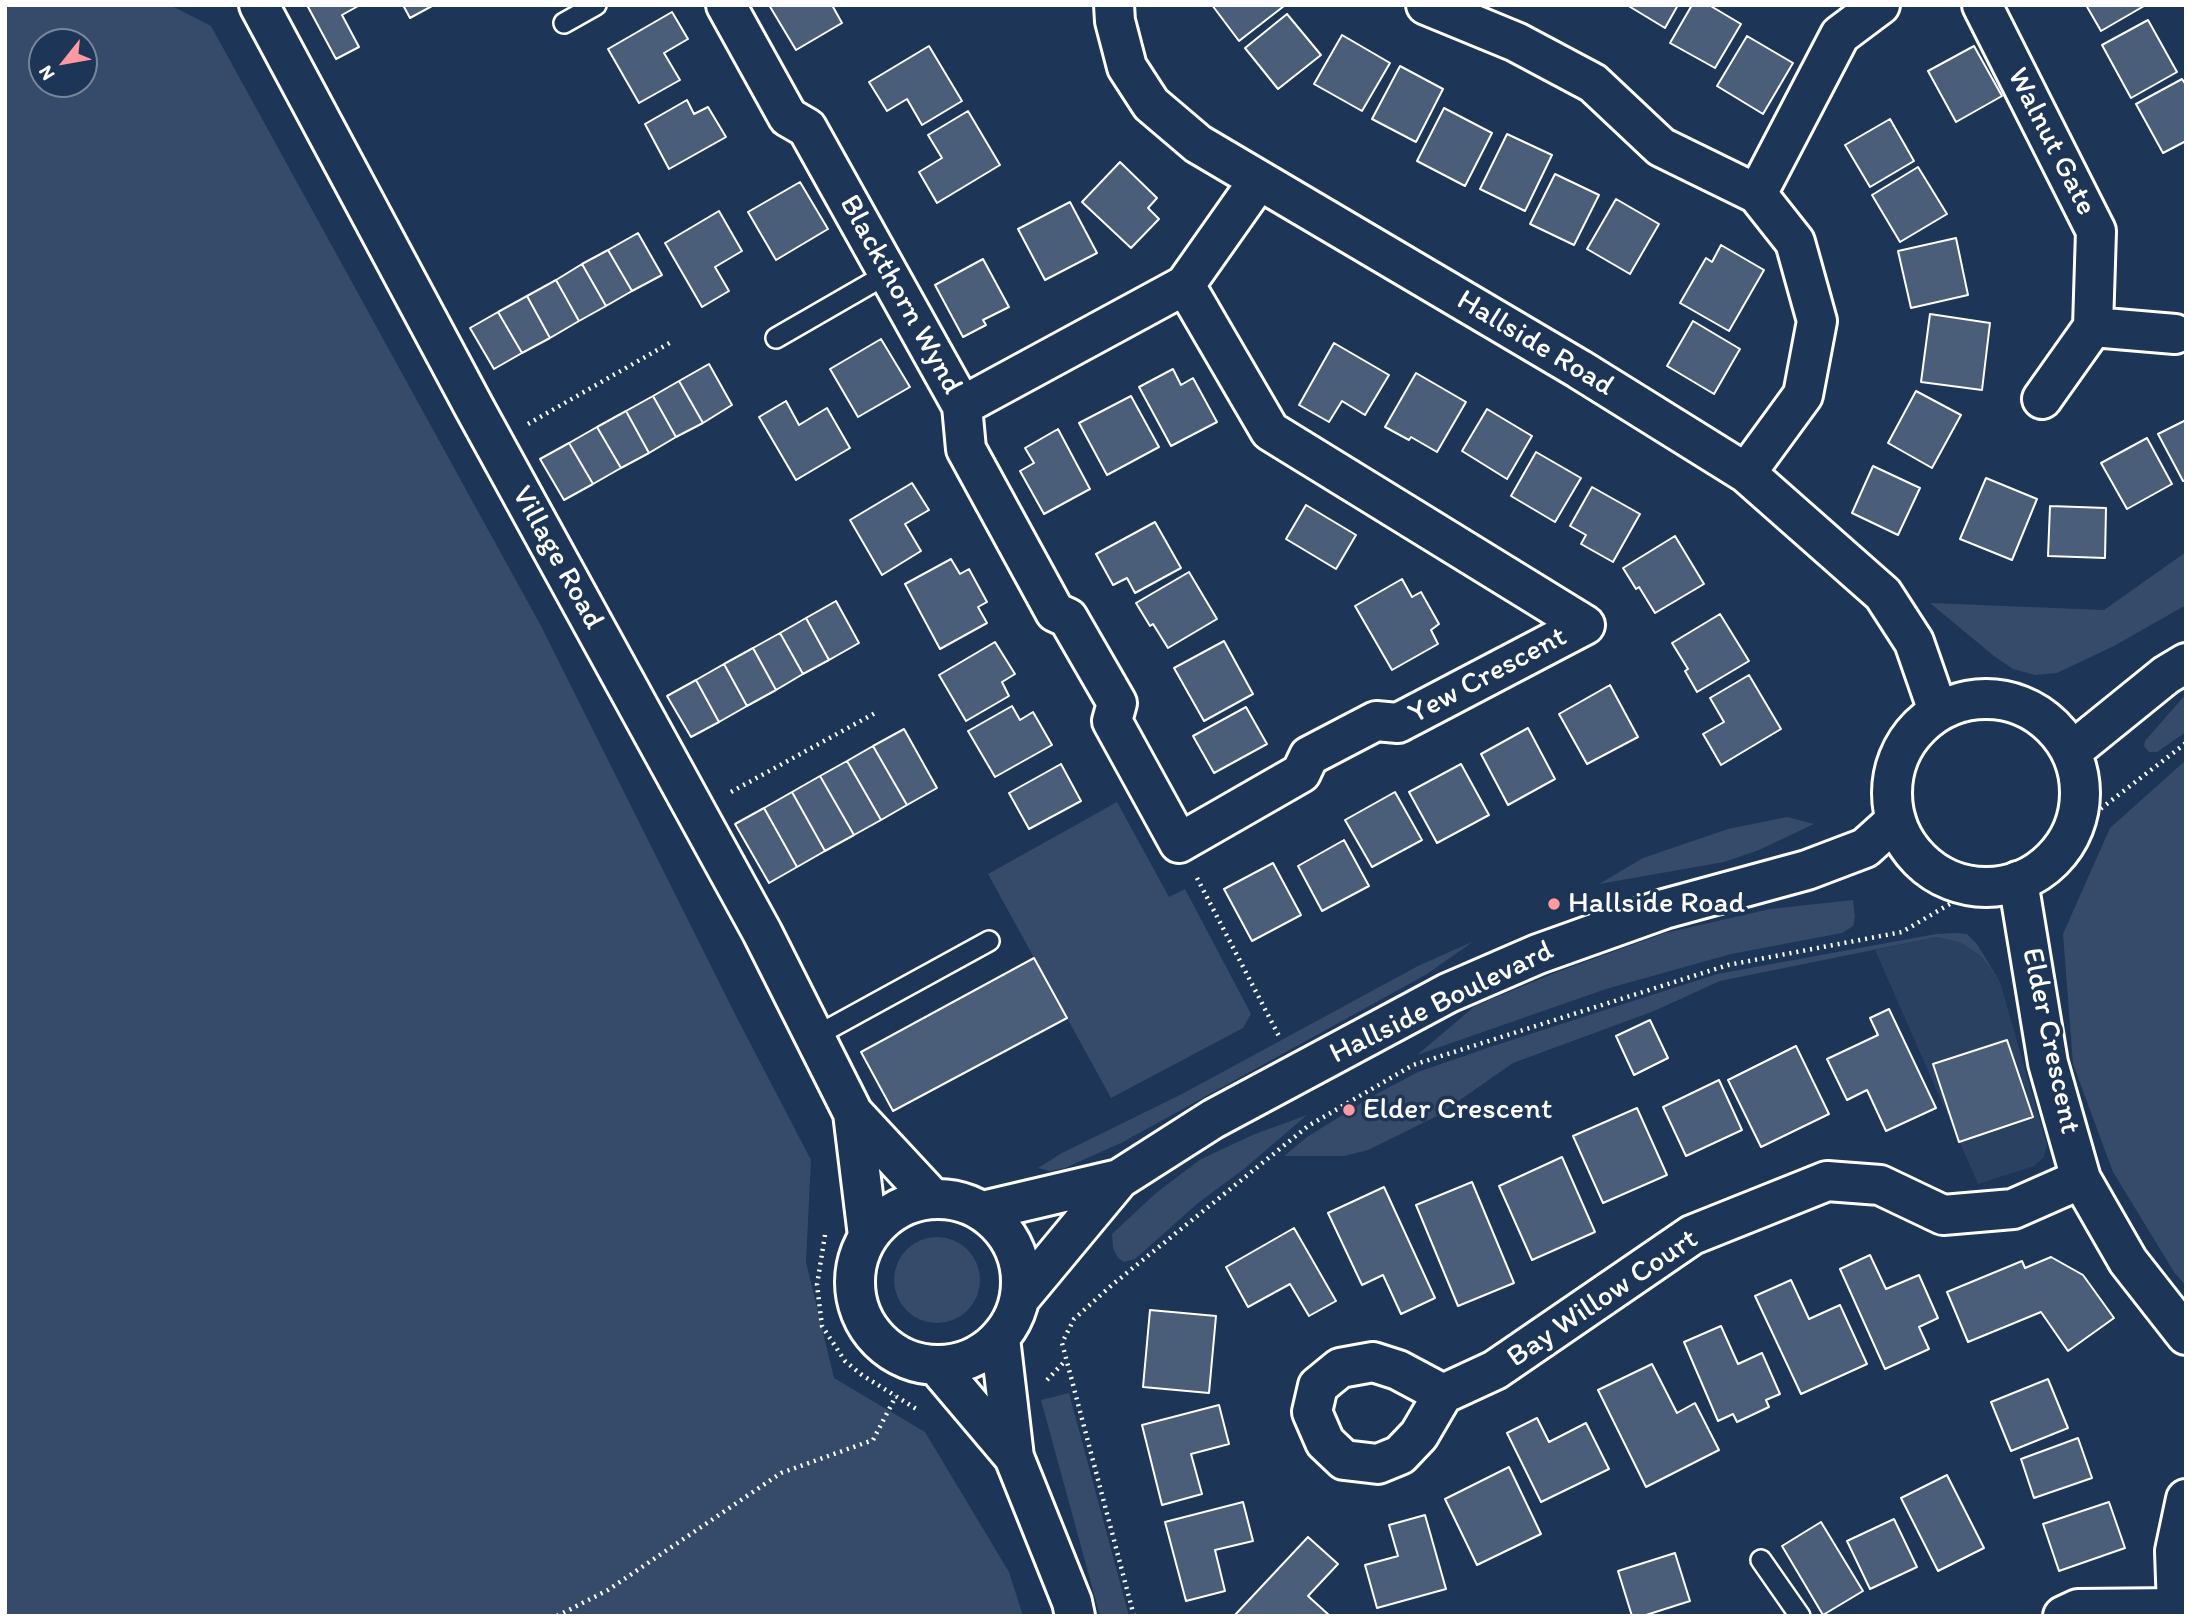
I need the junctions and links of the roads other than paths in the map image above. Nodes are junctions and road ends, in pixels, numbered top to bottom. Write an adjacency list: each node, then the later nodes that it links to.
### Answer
1 (259, 5): 25 (street, Village Road)
2 (596, 5): 8 (lane)
3 (726, 5): 11 (street, Blackthorn Wynd)
4 (1114, 5): 9 (street, Hallside Road)
5 (1426, 5): 10 (street)
6 (1880, 5): 10 (street)
7 (1982, 5): 13 (street, Walnut Gate)
8 (564, 23)
9 (1259, 180): 12 (street, Blackthorn Wynd); 18 (street, Hallside Road)
10 (1757, 194): 18 (street)
11 (887, 274): 15 (lane); 17 (street, Blackthorn Wynd)
12 (1185, 285): 17 (street, Blackthorn Wynd); 17 (street, Yew Crescent)
13 (2093, 327): 14 (street); 16 (street)
14 (2175, 334)
15 (776, 338)
16 (2042, 399)
17 (962, 406)
18 (1746, 473): 20 (street, Hallside Road)
19 (2186, 663): 21 (street)
20 (1938, 711): 21 (street); 22 (street)
21 (2071, 752): 23 (street)
22 (1896, 820): 23 (street); 27 (street, Hallside Boulevard)
23 (2018, 881): 28 (street, Elder Crescent)
24 (989, 941): 25 (lane)
25 (814, 1037): 26 (street, Village Road)
26 (853, 1113): 29 (street, Village Road); 31 (street, Village Road)
27 (1119, 1179): 30 (street, Hallside Boulevard); 32 (street, Hallside Boulevard)
28 (2081, 1179): 33 (street, Elder Crescent); 36 (street, Bay Willow Court)
29 (932, 1198): 30 (street); 31 (street)
30 (983, 1211): 32 (street)
31 (868, 1236): 35 (street)
32 (1021, 1297): 34 (street)
33 (2186, 1335)
34 (1000, 1338): 35 (street); 37 (street)
35 (937, 1366): 37 (street)
36 (1443, 1394)
37 (1014, 1457): 41 (street)
38 (2186, 1499): 40 (street)
39 (1761, 1560): 42 (lane)
40 (2179, 1612): 43 (street)
41 (1075, 1616)
42 (1800, 1616)
43 (2063, 1616)

